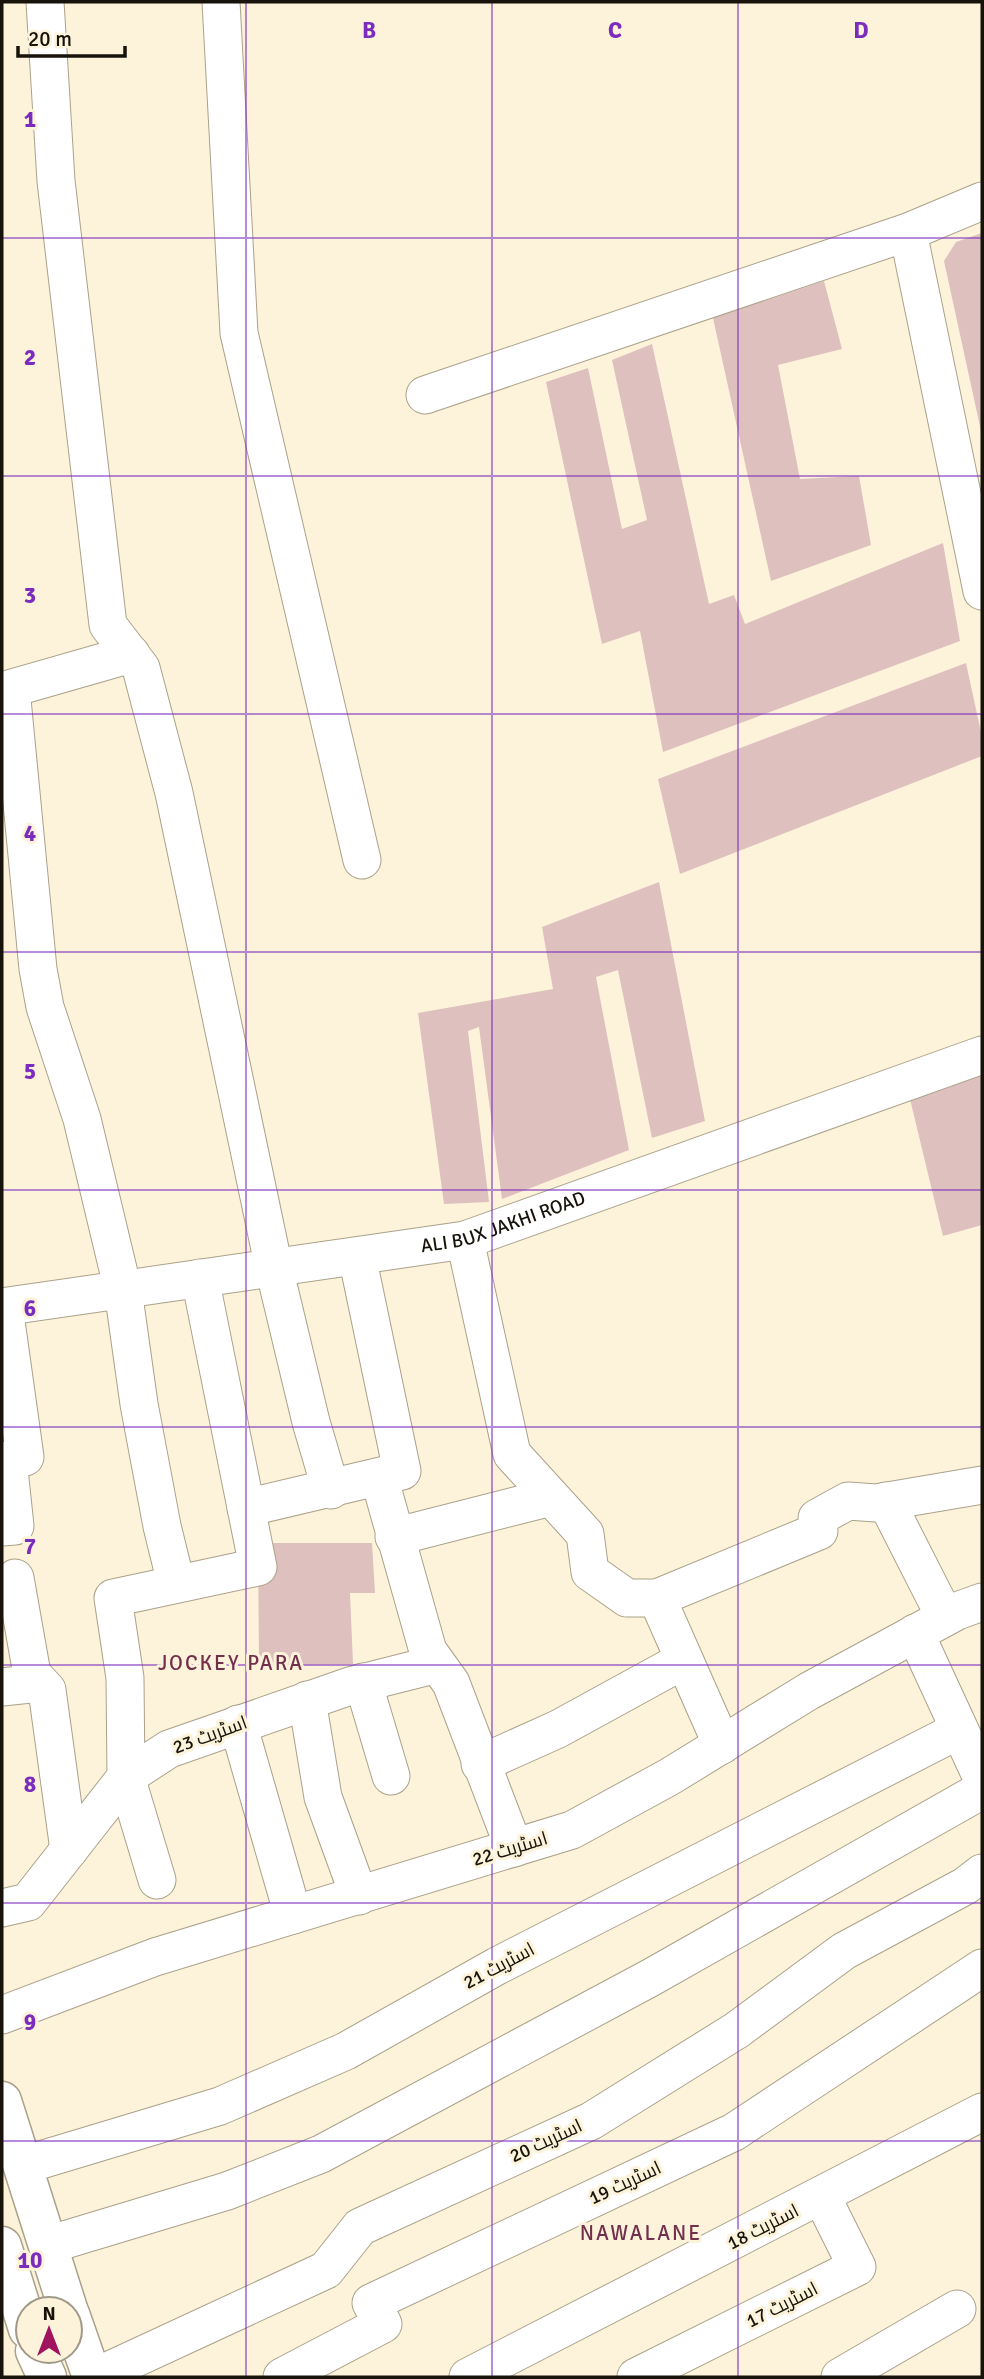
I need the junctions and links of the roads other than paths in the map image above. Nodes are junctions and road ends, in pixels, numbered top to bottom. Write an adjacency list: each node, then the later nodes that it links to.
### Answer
1 (45, 2): 7 (street)
2 (221, 2): 9 (street)
3 (982, 201): 4 (street)
4 (908, 232): 5 (street); 6 (street)
5 (425, 395)
6 (982, 591)
7 (131, 654): 8 (street); 13 (street)
8 (6, 690): 15 (street)
9 (362, 860)
10 (982, 1055): 11 (street, ALI BUX JAKHI ROAD)
11 (465, 1240): 12 (street, ALI BUX JAKHI ROAD); 20 (street)
12 (357, 1256): 13 (street, ALI BUX JAKHI ROAD); 17 (street)
13 (275, 1268): 14 (street, ALI BUX JAKHI ROAD); 19 (street)
14 (200, 1278): 15 (street, ALI BUX JAKHI ROAD); 22 (street)
15 (123, 1290): 16 (street, ALI BUX JAKHI ROAD); 26 (street)
16 (3, 1307): 23 (street)
17 (379, 1477): 19 (street); 24 (street)
18 (982, 1485): 21 (street)
19 (331, 1490): 22 (street)
20 (551, 1497): 24 (street); 27 (street)
21 (886, 1501): 27 (street); 29 (street)
22 (247, 1508): 26 (street)
23 (2, 1527)
24 (394, 1537): 31 (street)
25 (15, 1577): 33 (street)
26 (177, 1583): 41 (street)
27 (657, 1598): 30 (street)
28 (982, 1602): 29 (street, اسٹریٹ 22)
29 (930, 1625): 37 (street); 38 (street, اسٹریٹ 22)
30 (684, 1660): 38 (street); 39 (street)
31 (437, 1664): 32 (street, اسٹریٹ 23); 39 (street)
32 (363, 1682): 35 (street, اسٹریٹ 23); 40 (street)
33 (40, 1683): 34 (street); 45 (street)
34 (2, 1687)
35 (307, 1700): 36 (street, اسٹریٹ 23); 48 (street)
36 (238, 1724): 41 (street, اسٹریٹ 23); 50 (street)
37 (959, 1730): 42 (street); 55 (street, اسٹریٹ 21)
38 (722, 1745): 44 (street, اسٹریٹ 22)
39 (480, 1764): 44 (street)
40 (391, 1776)
41 (126, 1777): 45 (street, اسٹریٹ 23); 47 (street)
42 (982, 1777)
43 (982, 1790): 57 (street)
44 (514, 1848): 48 (street, اسٹریٹ 22)
45 (69, 1850): 49 (street, اسٹریٹ 23)
46 (982, 1873): 63 (street, اسٹریٹ 20)
47 (157, 1880)
48 (359, 1896): 50 (street, اسٹریٹ 22)
49 (2, 1908)
50 (293, 1915): 52 (street, اسٹریٹ 22)
51 (982, 1968): 64 (street, اسٹریٹ 19)
52 (2, 2015)
53 (2, 2101): 55 (main road)
54 (978, 2127): 56 (street, اسٹریٹ 18)
55 (24, 2165): 57 (main road)
56 (822, 2197): 65 (street, اسٹریٹ 18); 66 (street, اسٹریٹ 17)
57 (48, 2245): 59 (main road)
58 (2, 2246): 60 (main road)
59 (64, 2295)
60 (14, 2303)
61 (957, 2309): 67 (street)
62 (84, 2350): 63 (main road)
63 (94, 2377)
64 (282, 2377)
65 (468, 2377)
66 (636, 2377)
67 (840, 2377)

